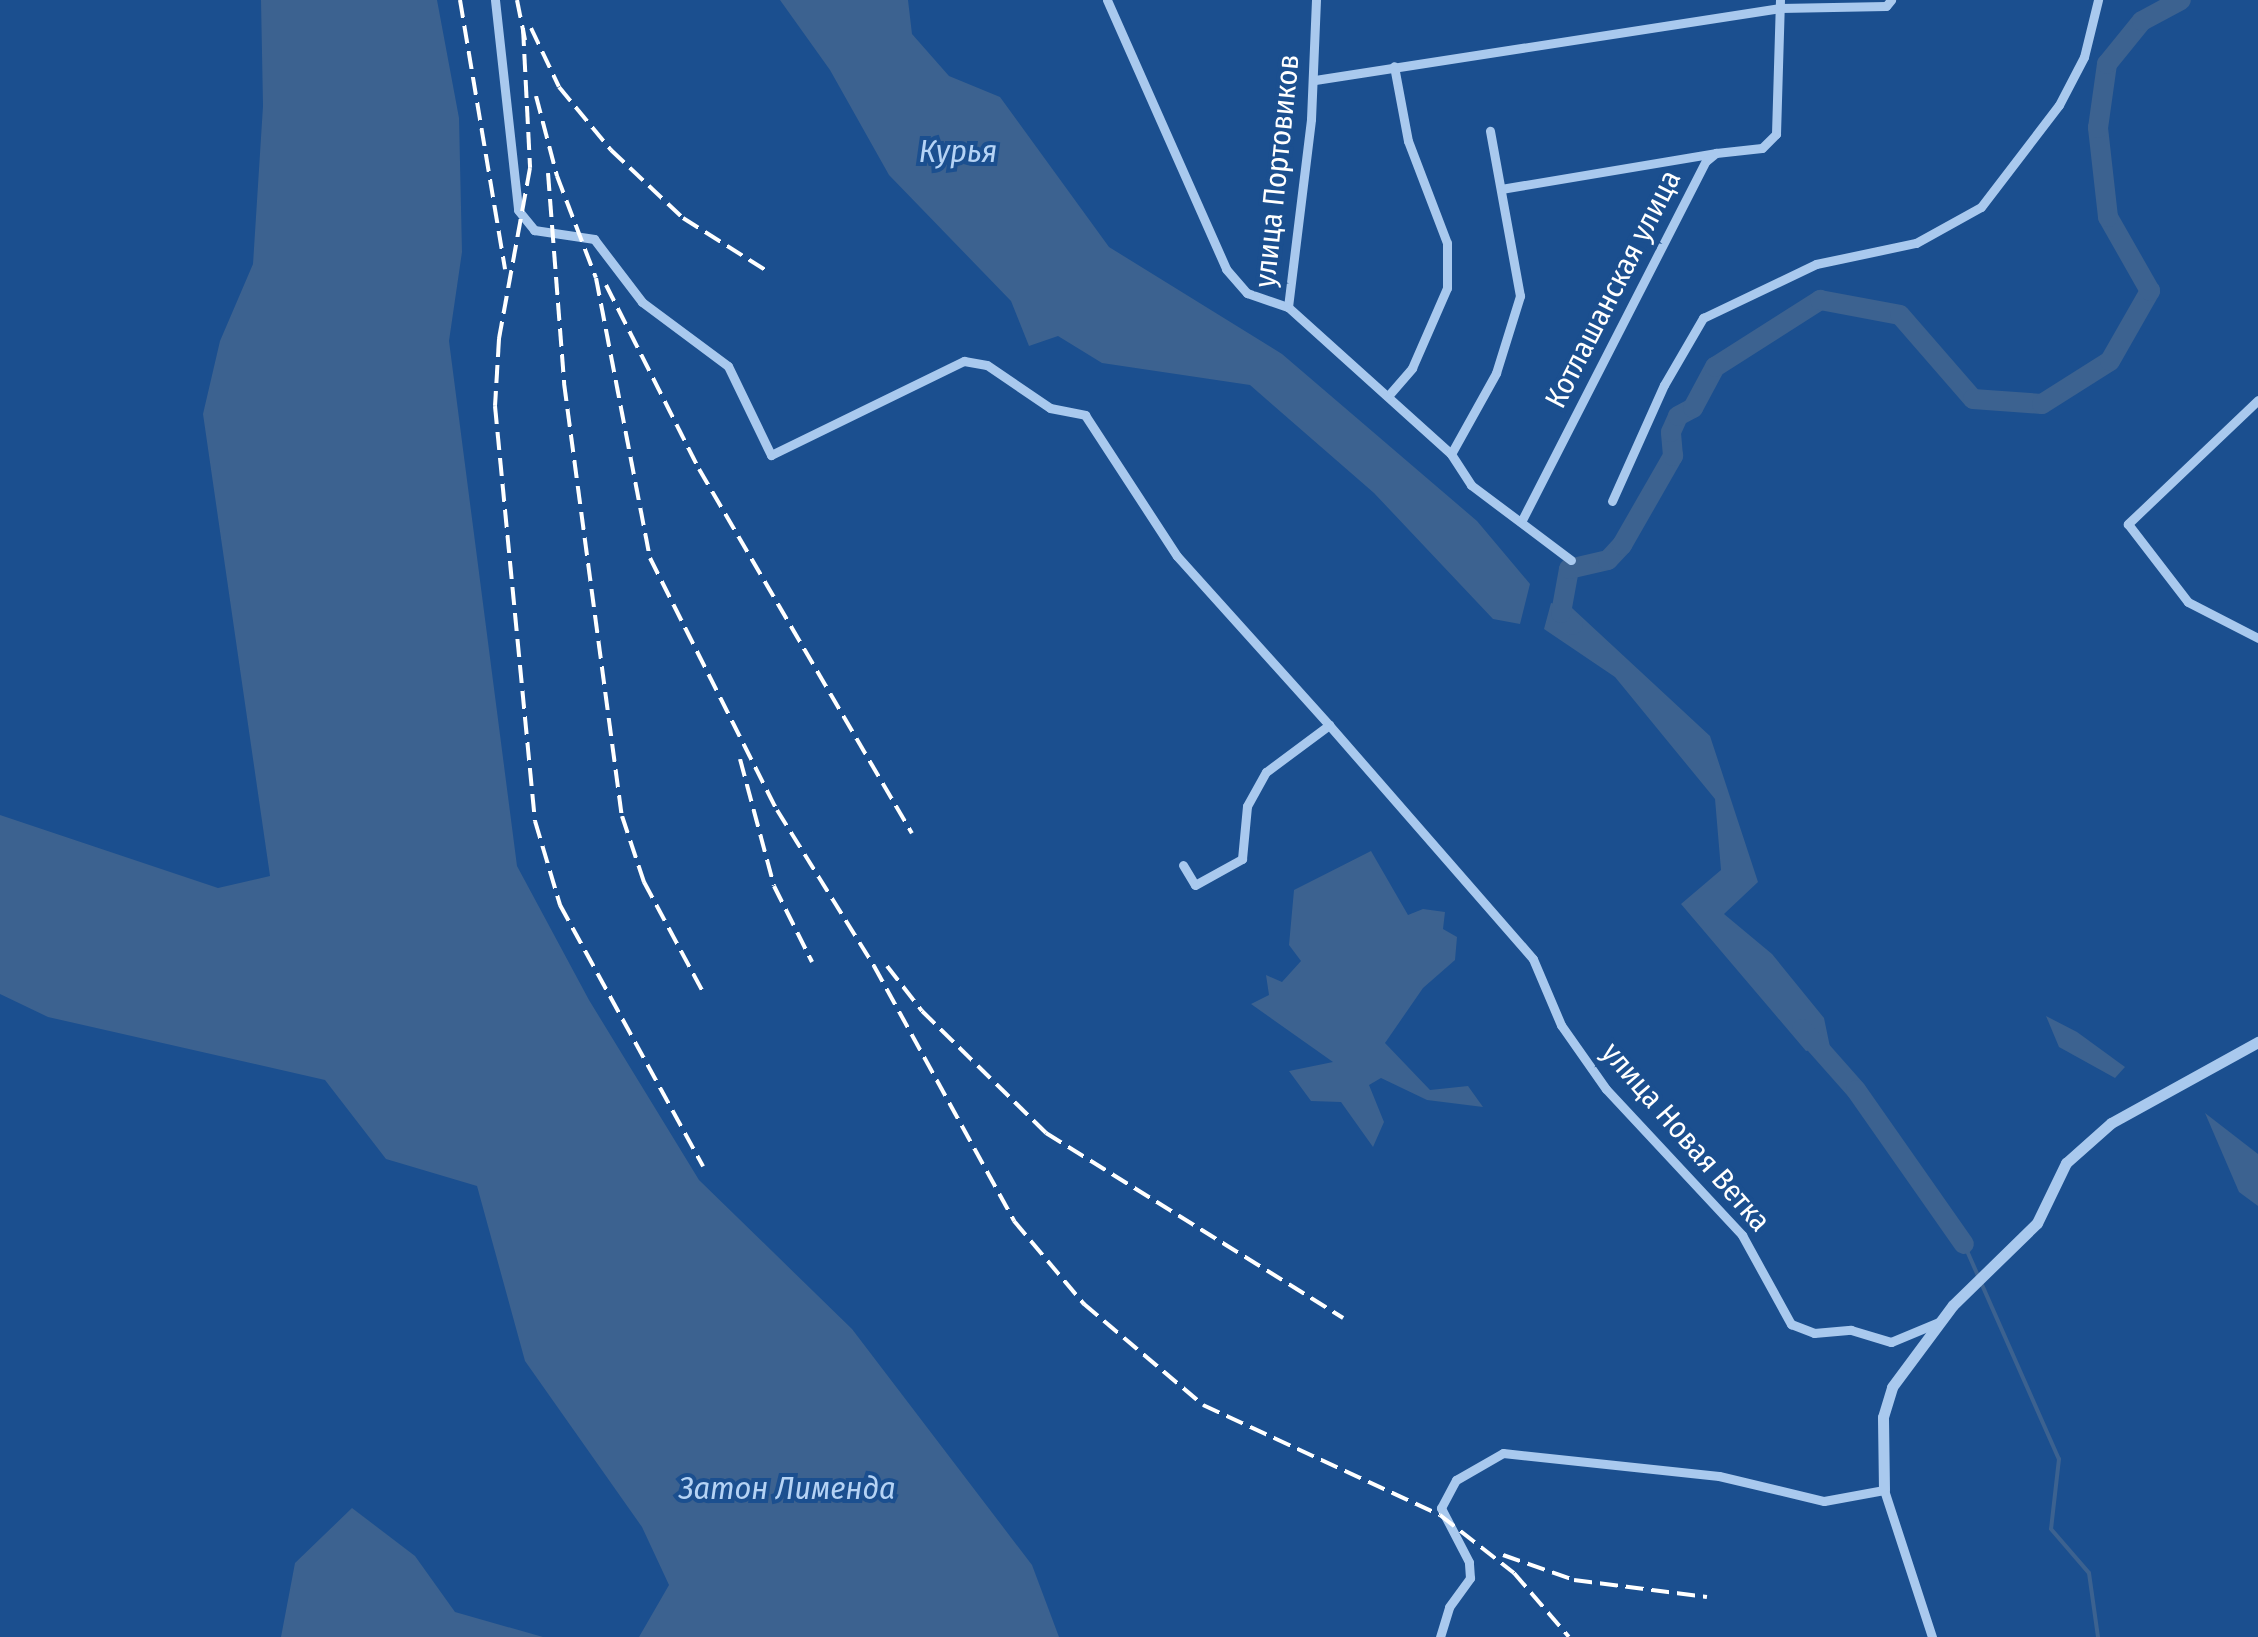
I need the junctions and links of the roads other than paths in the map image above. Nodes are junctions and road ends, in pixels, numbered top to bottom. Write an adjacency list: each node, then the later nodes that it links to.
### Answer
1 (495, 0): 20 (street, улица Новая Ветка)
2 (1107, 0): 12 (street)
3 (1316, 0): 8 (street, улица Портовиков)
4 (1890, 0): 6 (street)
5 (2098, 0): 16 (street)
6 (1780, 4): 7 (street); 10 (street, Котлашанская улица)
7 (1394, 66): 8 (street); 13 (street)
8 (1314, 80): 12 (street, улица Портовиков)
9 (1490, 131): 11 (street)
10 (1716, 153): 11 (street); 17 (street, Котлашанская улица)
11 (1501, 190): 15 (street)
12 (1288, 306): 13 (street, улица Портовиков)
13 (1388, 396): 15 (street, улица Портовиков)
14 (2258, 400): 19 (street)
15 (1451, 454): 17 (street, улица Портовиков)
16 (1612, 501)
17 (1521, 522): 18 (street, улица Портовиков)
18 (1571, 560)
19 (2258, 638)
20 (1329, 724): 21 (street); 23 (street, улица Новая Ветка)
21 (1183, 865)
22 (2258, 1042): 23 (street)
23 (1940, 1322): 24 (street)
24 (1884, 1490): 25 (street); 26 (street)
25 (1440, 1637)
26 (1932, 1637)

